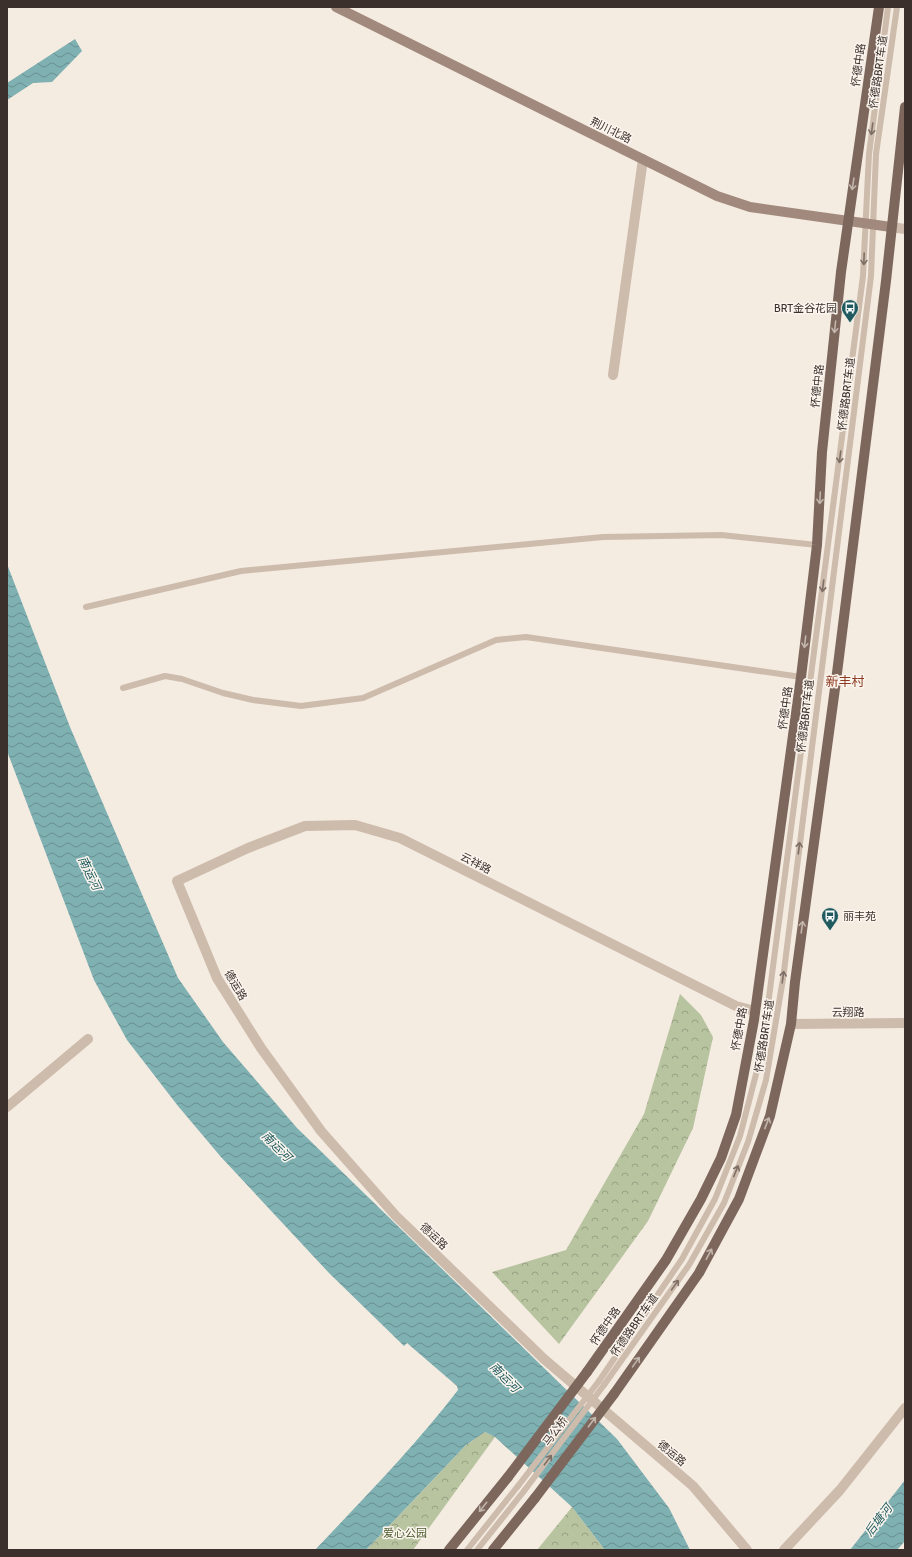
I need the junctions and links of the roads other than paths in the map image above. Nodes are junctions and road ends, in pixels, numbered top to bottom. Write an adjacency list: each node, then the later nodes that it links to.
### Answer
1 (336, 7): 6 (street, 荆川北路)
2 (878, 7): 7 (main road, 怀德中路, one-way to 7)
3 (888, 7): 8 (lane, 怀德路BRT车道, one-way to 8)
4 (897, 7): 8 (lane, 怀德路BRT车道)
5 (905, 107): 9 (main road)
6 (643, 159): 7 (street, 荆川北路); 11 (street)
7 (848, 221): 8 (street, 荆川北路); 12 (main road, 怀德中路, one-way to 12)
8 (870, 224): 9 (street, 荆川北路); 23 (lane, 怀德路BRT车道, one-way to 23); 23 (lane, 怀德路BRT车道, one-way to 8)
9 (891, 228): 10 (street); 19 (main road, one-way to 9)
10 (905, 229)
11 (613, 375)
12 (817, 545): 13 (lane); 14 (main road, 怀德中路, one-way to 14)
13 (86, 607)
14 (801, 677): 15 (lane); 17 (main road, 怀德中路)
15 (123, 688)
16 (177, 881): 17 (street, 云祥路); 29 (street, 德运路)
17 (755, 1011): 22 (main road, 怀德中路)
18 (905, 1023): 19 (street, 云翔路)
19 (791, 1024): 28 (main road, one-way to 19, bridge)
20 (88, 1039): 21 (street)
21 (7, 1106)
22 (587, 1372): 25 (main road, 马公桥, one-way to 25, bridge)
23 (601, 1383): 26 (lane, 马公桥, bridge); 27 (lane, 马公桥, one-way to 23, bridge)
24 (905, 1408): 30 (street)
25 (449, 1550)
26 (467, 1550)
27 (476, 1550)
28 (493, 1550)
29 (747, 1550)
30 (784, 1550)

